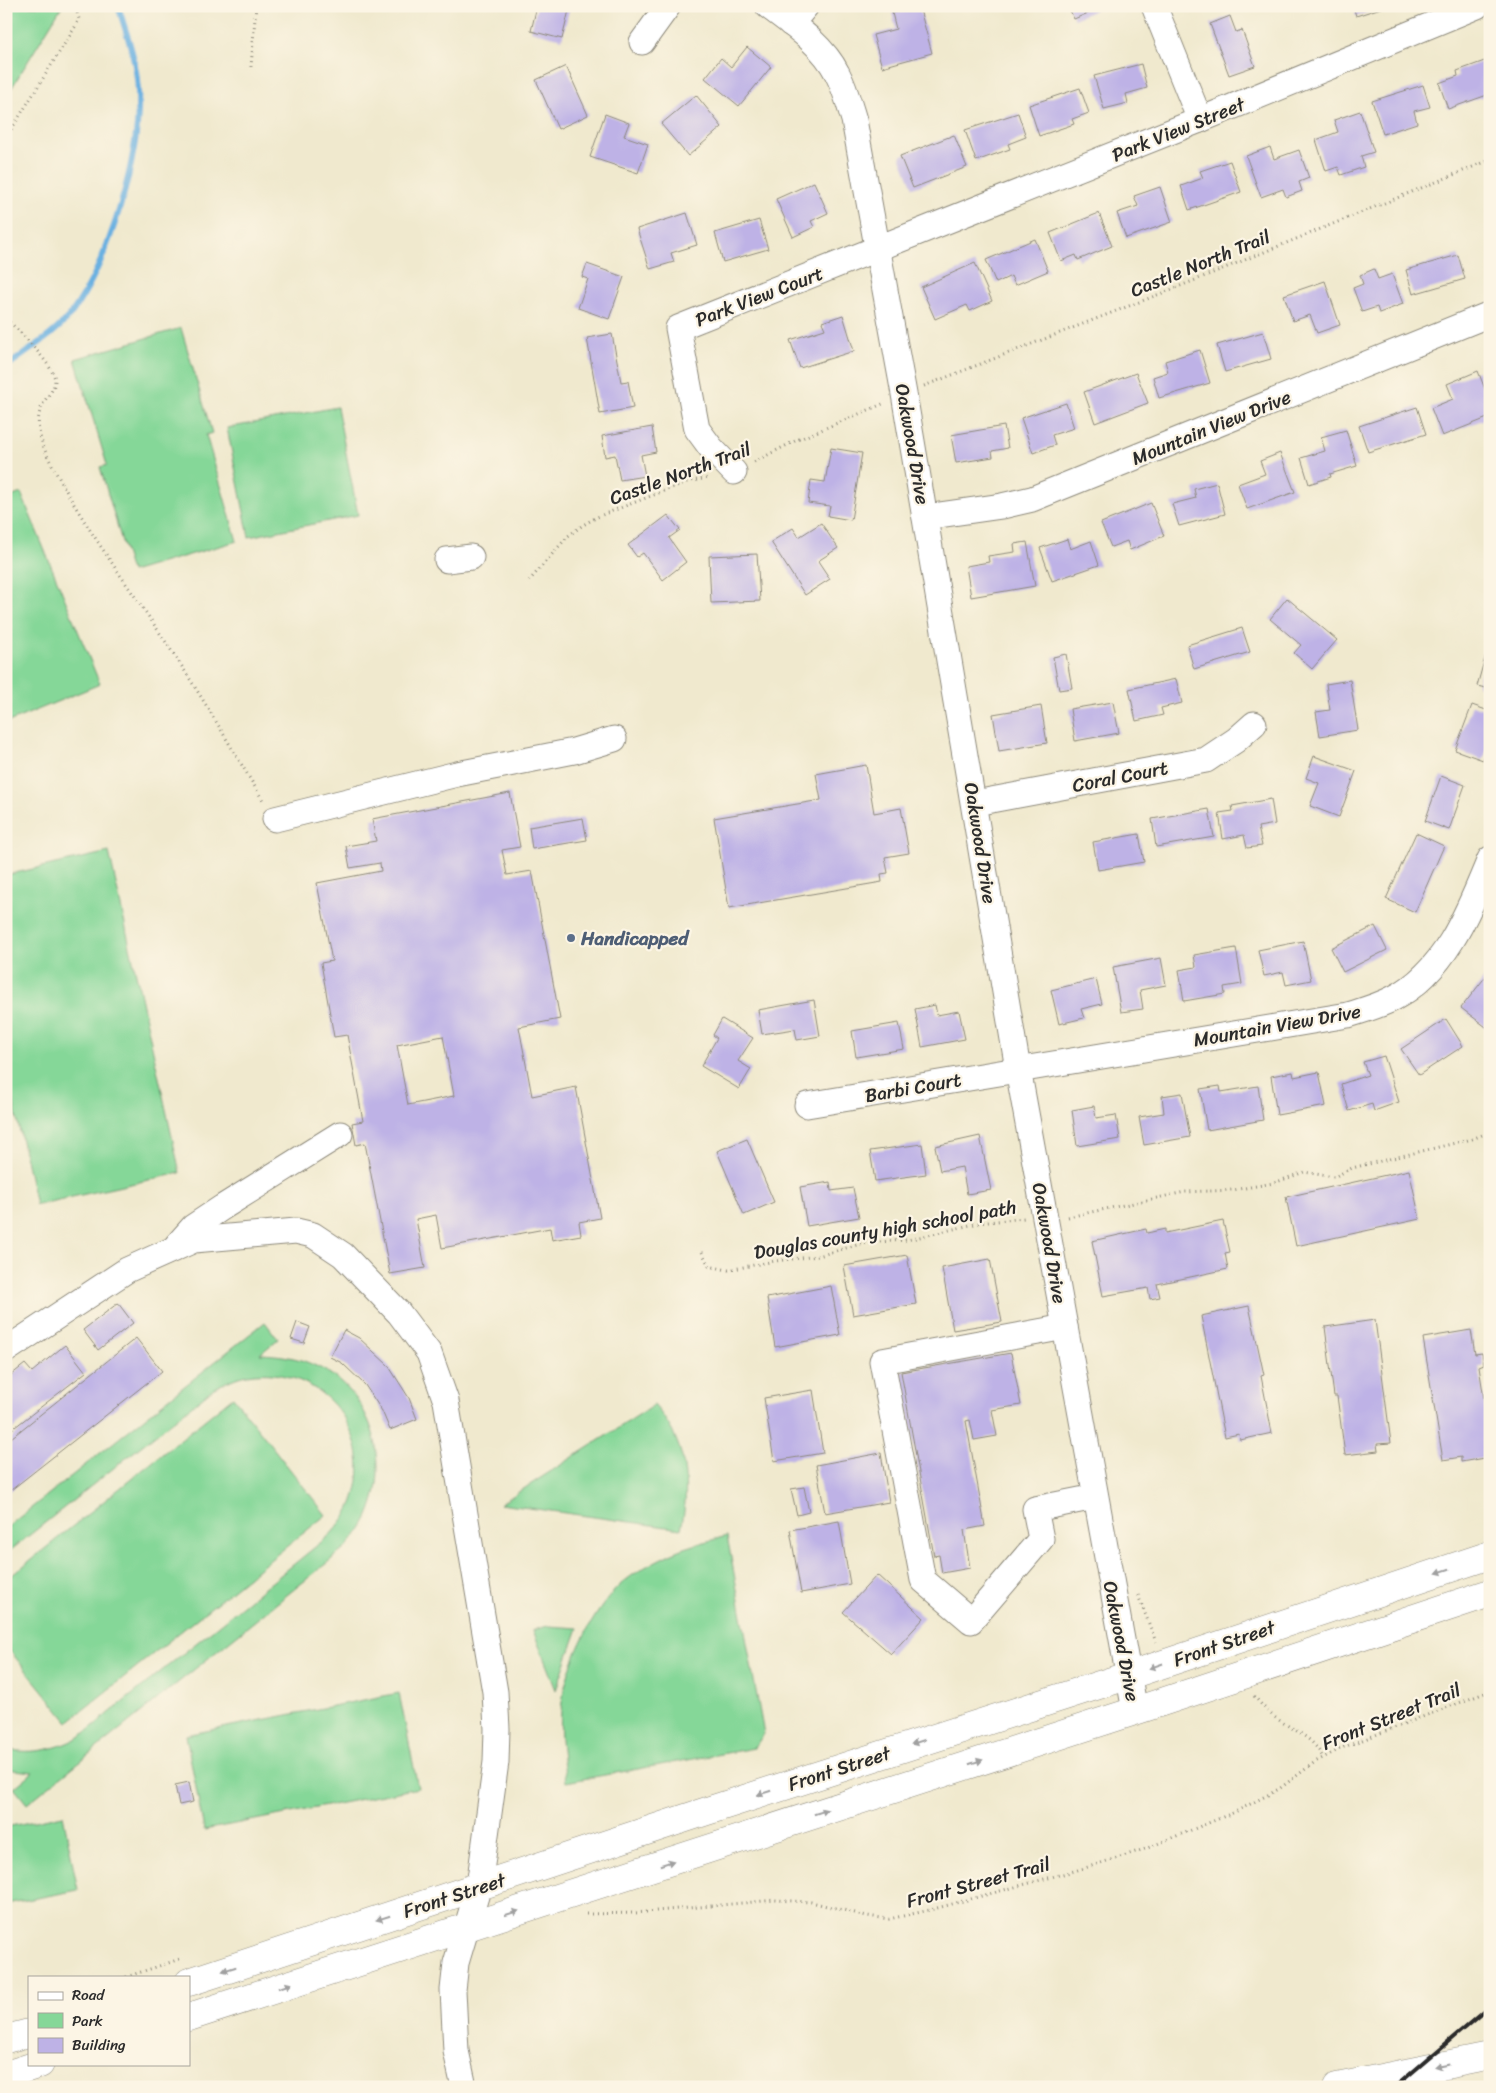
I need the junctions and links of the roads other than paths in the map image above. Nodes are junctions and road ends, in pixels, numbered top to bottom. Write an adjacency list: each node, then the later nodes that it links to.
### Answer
1 (668, 6): 7 (street)
2 (768, 6): 6 (street, Oakwood Drive)
3 (1154, 6): 8 (street)
4 (1477, 6): 5 (street, Park View Street)
5 (1441, 13): 8 (street, Park View Street)
6 (798, 15): 9 (street, Oakwood Drive)
7 (642, 42)
8 (1200, 120): 9 (street, Park View Street)
9 (877, 250): 11 (street, Park View Court); 12 (street, Oakwood Drive)
10 (1490, 314): 12 (street, Mountain View Drive)
11 (734, 472)
12 (925, 517): 15 (street, Oakwood Drive)
13 (1254, 724): 15 (street, Coral Court)
14 (614, 739): 16 (street)
15 (975, 803): 18 (street, Oakwood Drive)
16 (275, 819)
17 (1490, 859): 18 (street, Mountain View Drive)
18 (1018, 1068): 19 (street, Barbi Court); 22 (street, Oakwood Drive)
19 (807, 1106)
20 (340, 1134): 21 (street)
21 (174, 1249): 23 (street); 29 (street)
22 (1065, 1327): 24 (street, Oakwood Drive); 24 (street)
23 (6, 1350)
24 (1095, 1497): 27 (street, Oakwood Drive)
25 (1490, 1556): 27 (main road, Front Street, one-way to 27)
26 (1490, 1593): 28 (main road, Front Street)
27 (1127, 1676): 28 (street, Oakwood Drive); 29 (main road, Front Street, one-way to 29)
28 (1135, 1711): 30 (main road, Front Street, one-way to 28)
29 (479, 1886): 30 (street); 31 (main road, Front Street, one-way to 31)
30 (466, 1928): 32 (main road, Front Street, one-way to 30); 38 (street)
31 (190, 1982)
32 (190, 2017)
33 (28, 2033): 34 (main road)
34 (6, 2040)
35 (1490, 2056): 39 (main road, one-way to 39)
36 (34, 2066): 37 (main road)
37 (6, 2075)
38 (464, 2087)
39 (1337, 2087)

